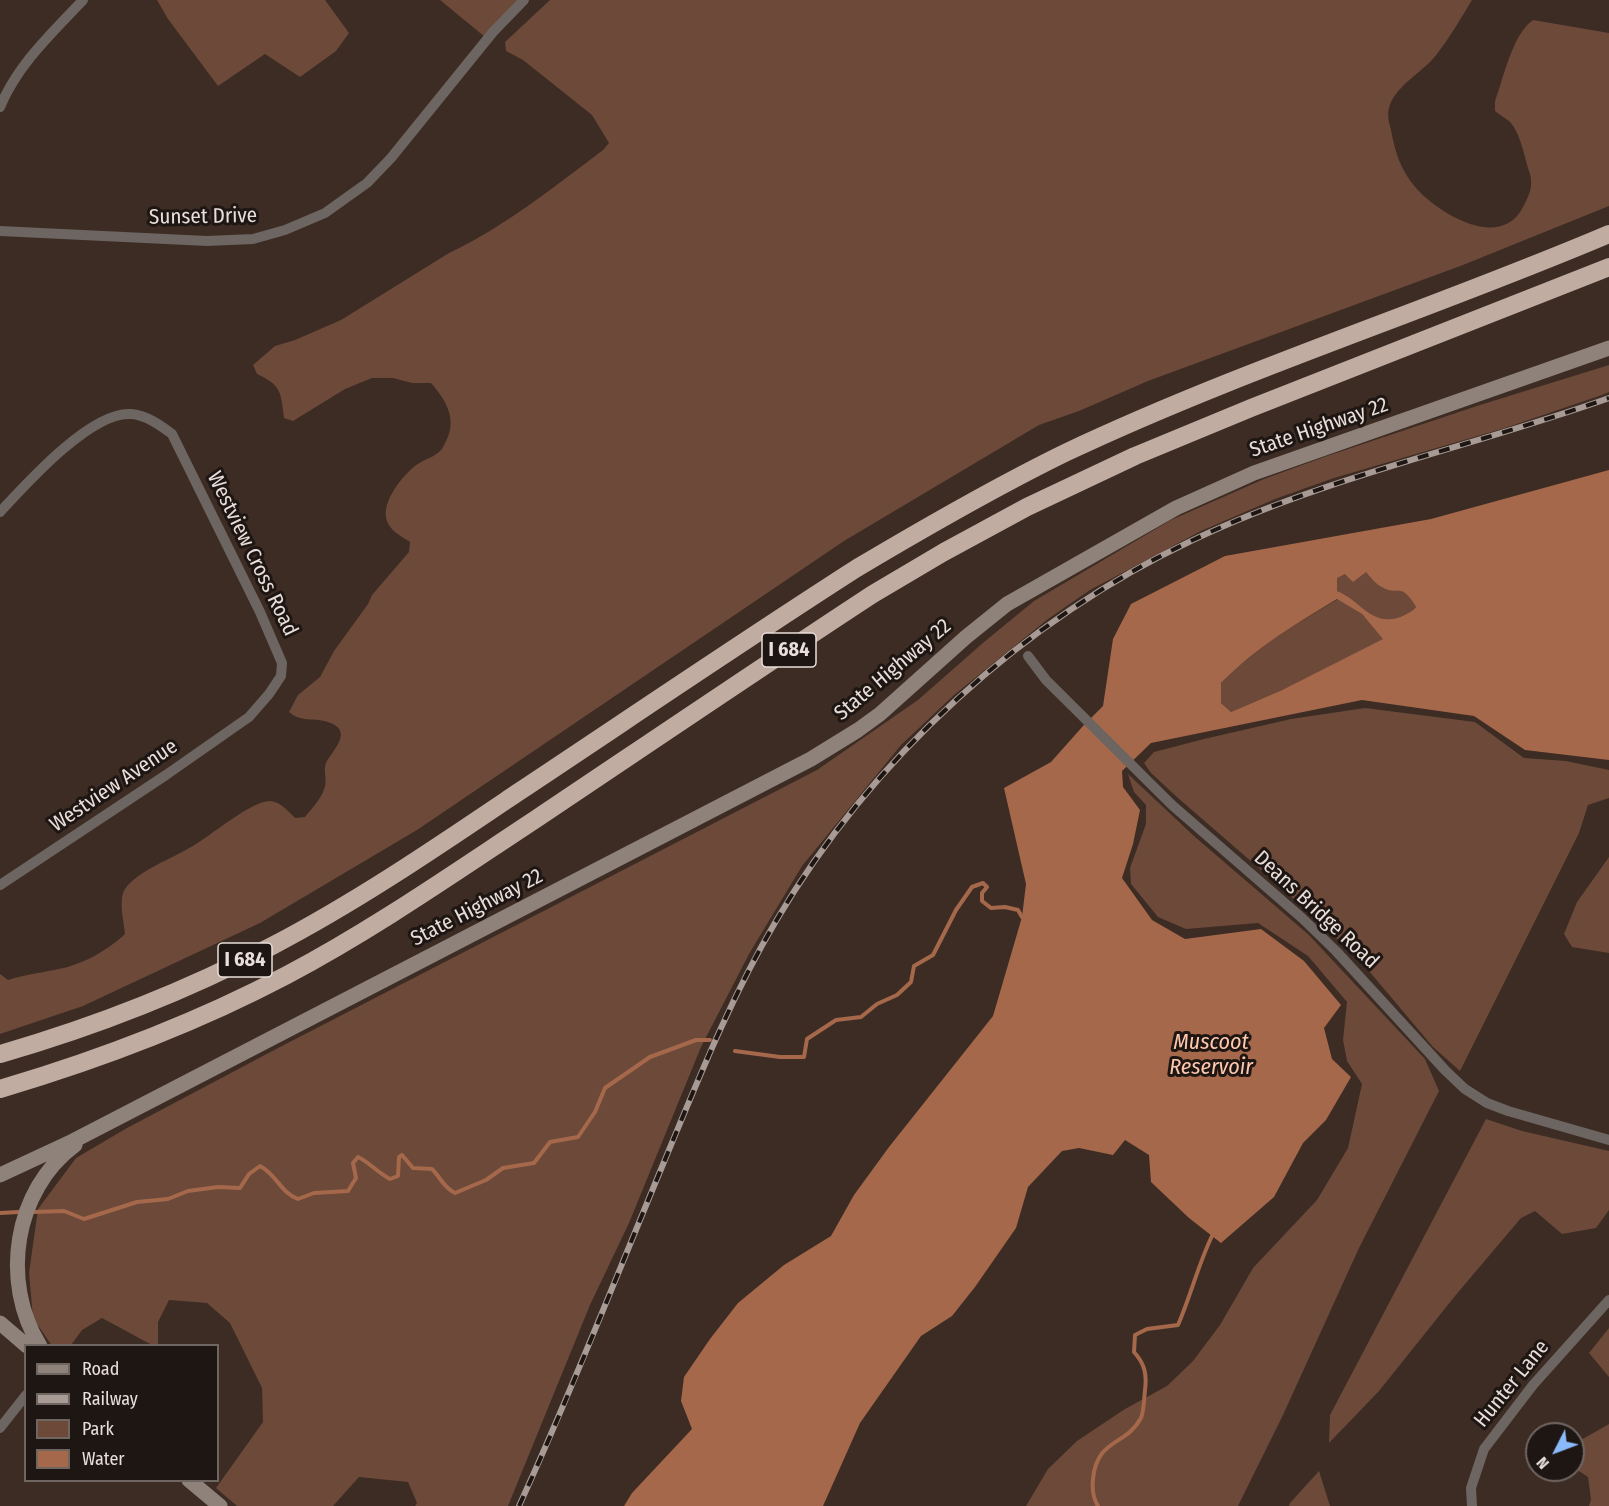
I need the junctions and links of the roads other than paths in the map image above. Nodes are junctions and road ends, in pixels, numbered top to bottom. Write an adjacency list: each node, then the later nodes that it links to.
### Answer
1 (83, 0): 3 (street)
2 (524, 0): 4 (street, Sunset Drive)
3 (0, 107)
4 (0, 231)
5 (1609, 234): 12 (highway, I 684)
6 (1609, 267): 13 (highway, I 684)
7 (1609, 348): 14 (main road, State Highway 22)
8 (0, 512): 10 (street, Westview Cross Road)
9 (1028, 656): 15 (street, Deans Bridge Road)
10 (249, 717): 11 (street, Westview Avenue)
11 (0, 885)
12 (0, 1054)
13 (0, 1089)
14 (124, 1115): 16 (main road); 20 (main road)
15 (1609, 1140)
16 (0, 1175)
17 (1609, 1300): 25 (street, Hunter Lane)
18 (0, 1323): 19 (main road)
19 (25, 1344)
20 (39, 1344)
21 (24, 1398): 22 (street)
22 (0, 1428)
23 (191, 1482): 24 (main road)
24 (220, 1506)
25 (1472, 1506)

